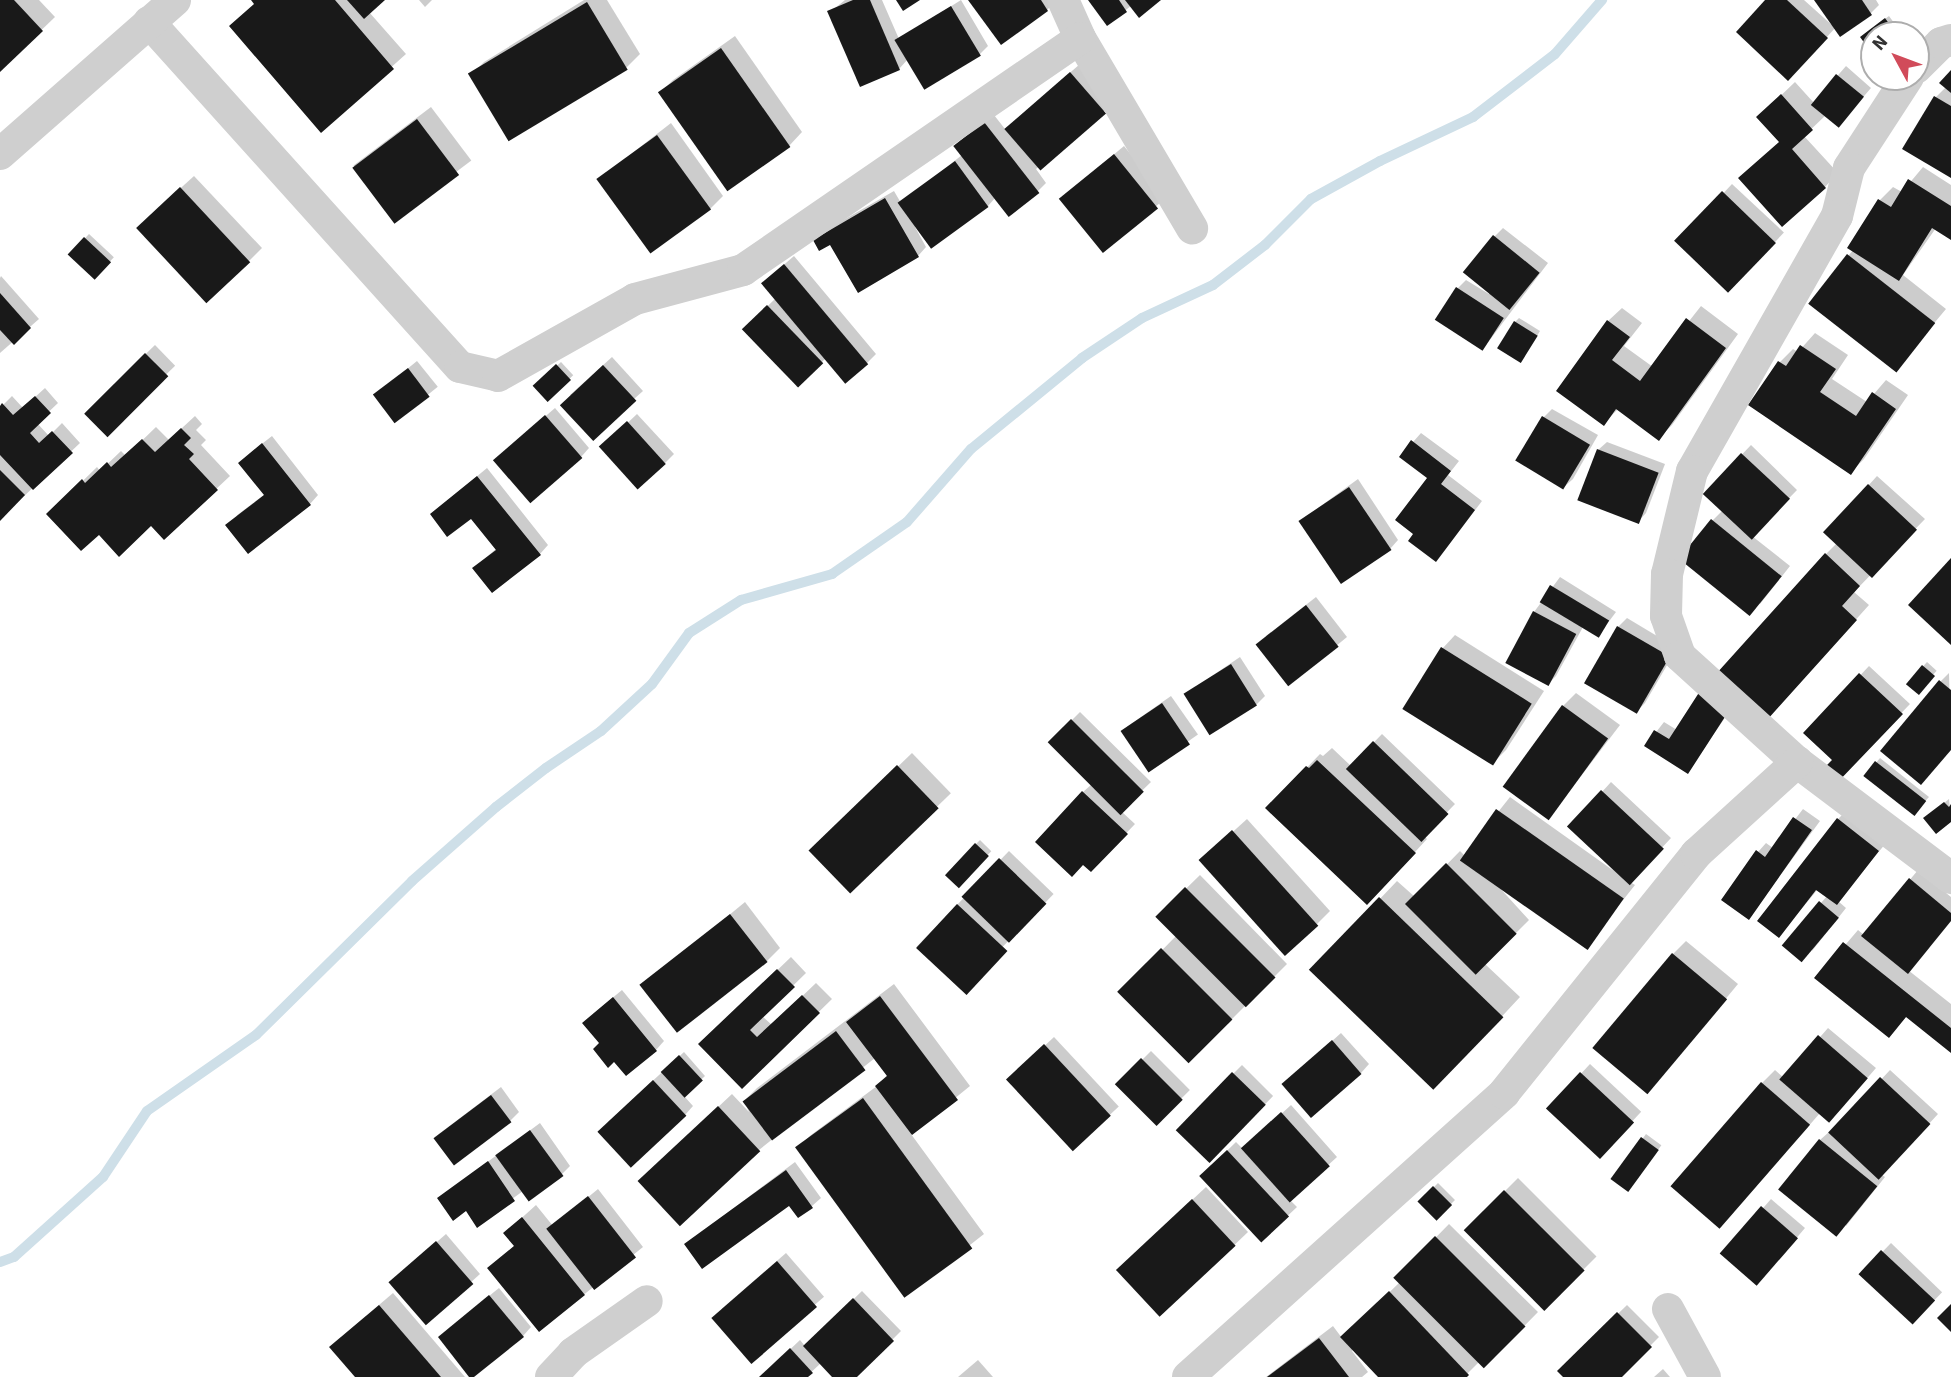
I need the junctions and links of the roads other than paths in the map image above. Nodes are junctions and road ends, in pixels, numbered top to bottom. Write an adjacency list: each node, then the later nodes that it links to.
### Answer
1 (175, 0): 3 (street)
2 (1063, 0): 4 (street)
3 (149, 22): 4 (street); 8 (street)
4 (1080, 38): 9 (street)
5 (1951, 40): 6 (street)
6 (1930, 54)
7 (1899, 91): 10 (street)
8 (0, 154)
9 (1192, 228)
10 (1797, 762): 11 (street); 15 (street)
11 (1951, 878)
12 (647, 1301): 14 (street)
13 (1668, 1309): 16 (street)
14 (551, 1377)
15 (1188, 1377)
16 (1705, 1377)

